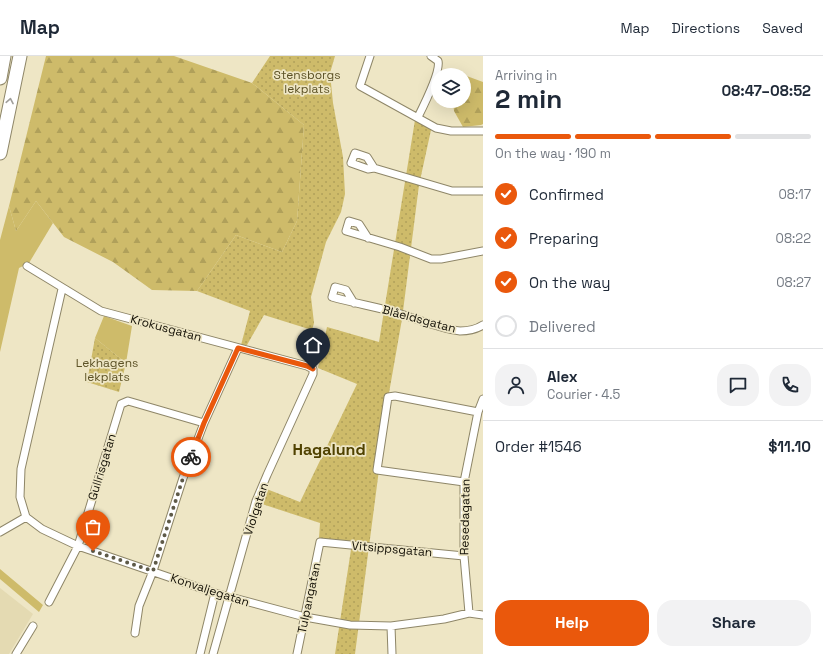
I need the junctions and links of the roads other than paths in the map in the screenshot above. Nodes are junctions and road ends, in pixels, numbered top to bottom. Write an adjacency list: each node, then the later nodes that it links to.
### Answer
1 (4, 56): 5 (highway)
2 (20, 56): 8 (highway, one-way to 2)
3 (370, 56): 6 (street)
4 (431, 56): 6 (street)
5 (0, 78)
6 (418, 117): 7 (street)
7 (483, 131)
8 (0, 153)
9 (374, 168): 10 (street)
10 (483, 191)
11 (368, 238): 12 (street)
12 (483, 251)
13 (27, 266): 14 (street, Krokusgatan)
14 (62, 289): 17 (street, Krokusgatan); 23 (street)
15 (354, 303): 16 (street, Blåeldsgatan)
16 (483, 325)
17 (238, 348): 18 (street, Krokusgatan); 21 (street)
18 (313, 369): 30 (street, Violgatan)
19 (483, 399): 20 (street, Resedagatan)
20 (478, 412): 22 (street, Resedagatan); 22 (street)
21 (204, 423): 26 (street, Gullrisgatan); 28 (street)
22 (464, 482): 27 (street, Resedagatan)
23 (26, 517): 24 (street); 26 (street, Konvaljegatan)
24 (0, 532)
25 (320, 542): 27 (street, Vitsippsgatan); 34 (street, Tulpangatan)
26 (78, 546): 28 (street, Konvaljegatan); 31 (street, Gullrisgatan)
27 (464, 556): 32 (street, Resedagatan)
28 (153, 571): 29 (street, Konvaljegatan); 37 (street)
29 (215, 593): 30 (street, Konvaljegatan); 39 (street)
30 (229, 596): 34 (street, Konvaljegatan); 40 (street, Violgatan)
31 (49, 602)
32 (469, 613): 33 (street); 36 (street, Konvaljegatan)
33 (483, 615)
34 (305, 617): 36 (street, Konvaljegatan); 41 (street, Tulpangatan)
35 (33, 626): 38 (street)
36 (391, 626): 42 (street)
37 (135, 633)
38 (16, 654)
39 (200, 654)
40 (213, 654)
41 (297, 654)
42 (392, 654)

